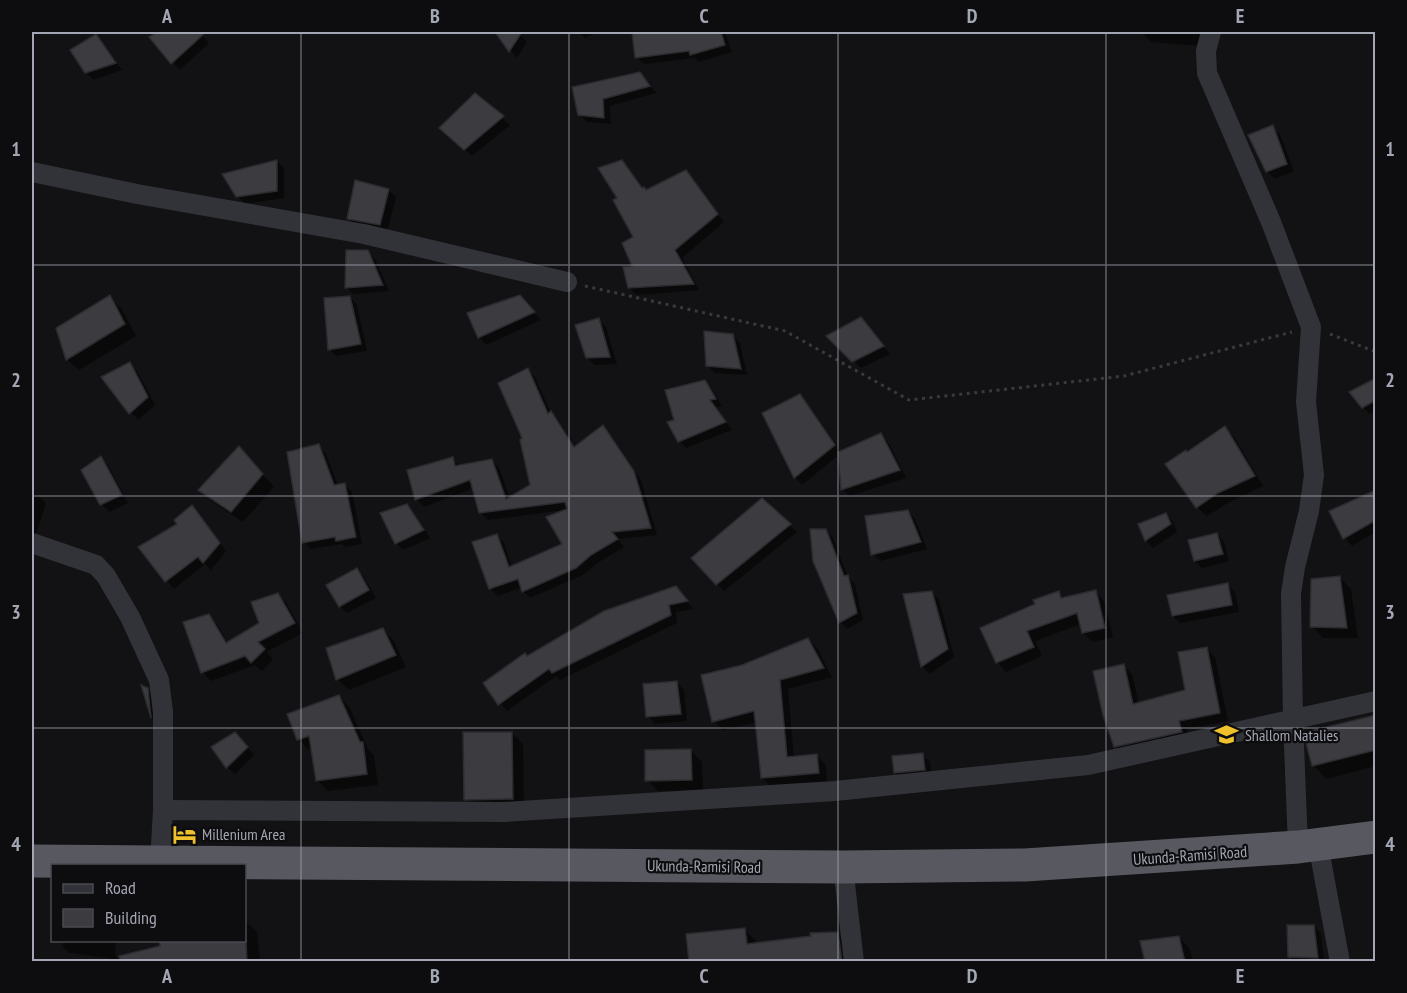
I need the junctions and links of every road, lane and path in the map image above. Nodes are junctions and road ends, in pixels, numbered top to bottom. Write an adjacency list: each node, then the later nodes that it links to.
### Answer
1 (1212, 32): 4 (street)
2 (32, 172): 3 (street)
3 (567, 282): 4 (path)
4 (1311, 327): 5 (path); 8 (street)
5 (1376, 352)
6 (32, 543): 9 (street)
7 (1376, 700): 8 (street)
8 (1293, 719): 9 (street); 11 (street)
9 (163, 810): 13 (street)
10 (1376, 837): 11 (highway, Ukunda-Ramisi Road)
11 (1308, 846): 14 (highway, Ukunda-Ramisi Road); 16 (street)
12 (32, 861): 13 (highway, Ukunda-Ramisi Road)
13 (160, 862): 14 (highway, Ukunda-Ramisi Road)
14 (843, 867): 15 (street)
15 (854, 962)
16 (1340, 962)

